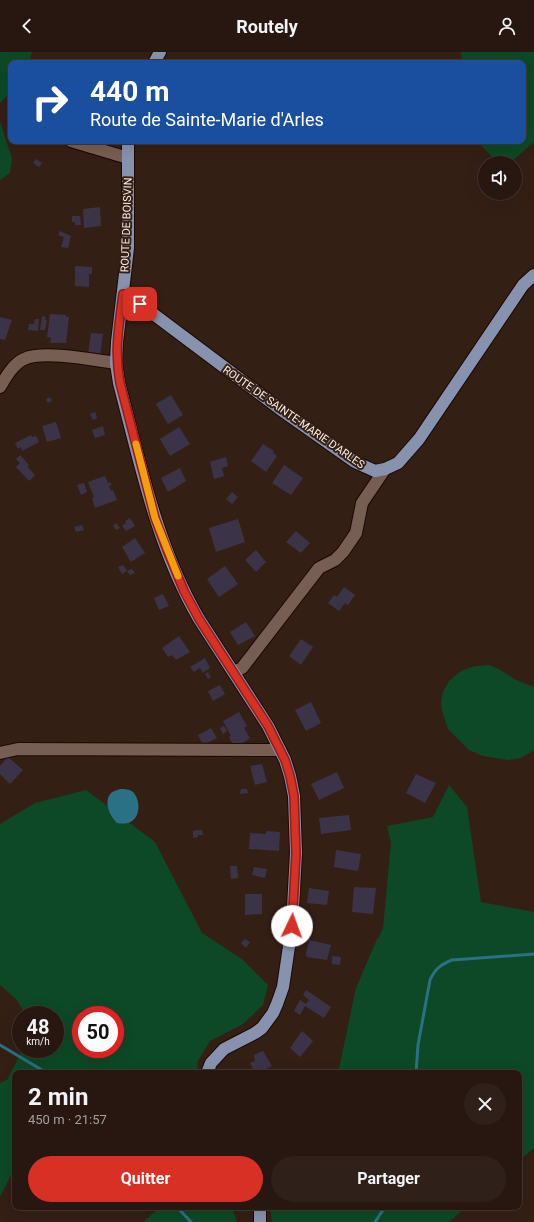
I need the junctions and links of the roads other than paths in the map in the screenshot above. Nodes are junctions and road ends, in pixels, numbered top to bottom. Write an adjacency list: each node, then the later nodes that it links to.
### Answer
1 (80, 144): 3 (street)
2 (128, 144): 3 (main road, ROUTE DE BOISVIN)
3 (128, 158): 5 (main road, ROUTE DE BOISVIN)
4 (534, 275): 8 (main road)
5 (123, 294): 6 (main road, ROUTE DE BOISVIN); 8 (main road, ROUTE DE SAINTE-MARIE D'ARLES)
6 (116, 363): 7 (street); 9 (main road, ROUTE DE BOISVIN)
7 (0, 387)
8 (385, 469): 9 (street)
9 (234, 672): 10 (main road, ROUTE DE BOISVIN)
10 (280, 750): 11 (street); 12 (main road, ROUTE DE BOISVIN)
11 (0, 753)
12 (208, 1070)
13 (260, 1210): 14 (main road)
14 (260, 1222)

